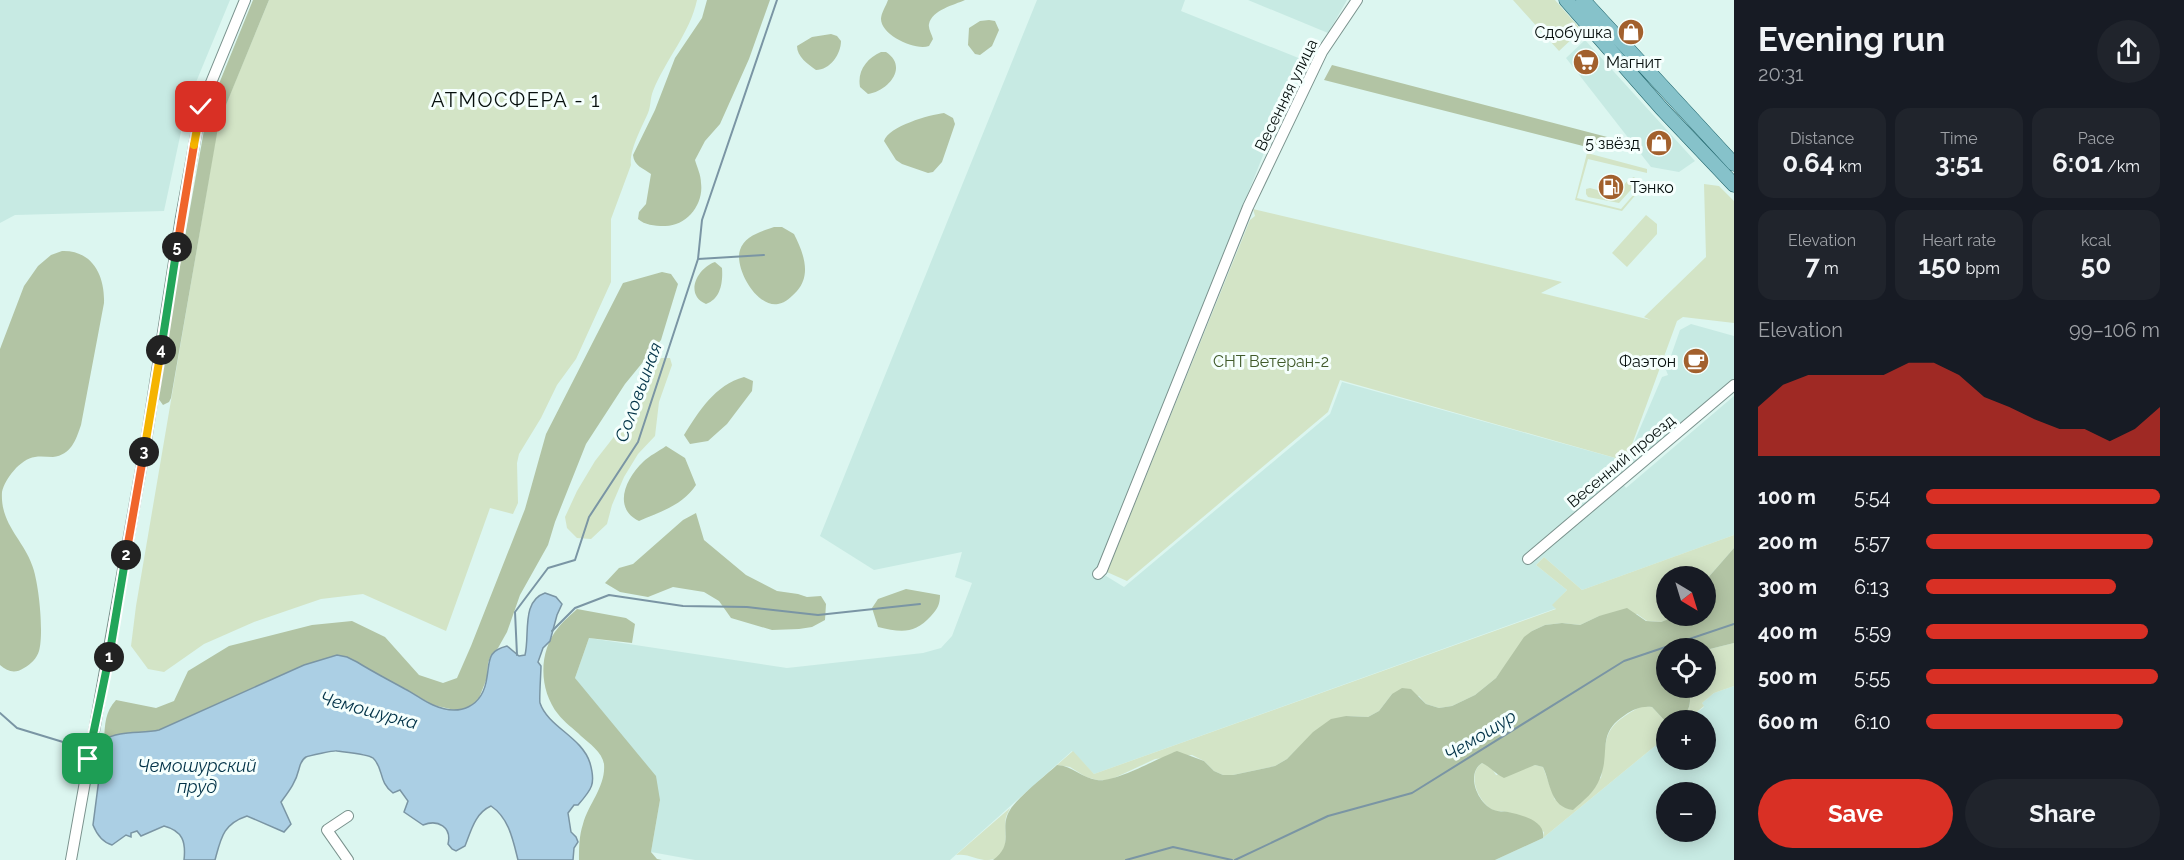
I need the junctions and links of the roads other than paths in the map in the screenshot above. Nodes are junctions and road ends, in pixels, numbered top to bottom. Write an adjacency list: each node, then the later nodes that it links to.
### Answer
1 (245, 0): 11 (street)
2 (1357, 0): 9 (street, Весенняя улица)
3 (1566, 0): 6 (main road)
4 (1583, 0): 5 (main road)
5 (1732, 158)
6 (1734, 185)
7 (1734, 385): 8 (street, Весенний проезд)
8 (1528, 559)
9 (1098, 574)
10 (348, 816): 12 (street)
11 (71, 860)
12 (348, 860)

